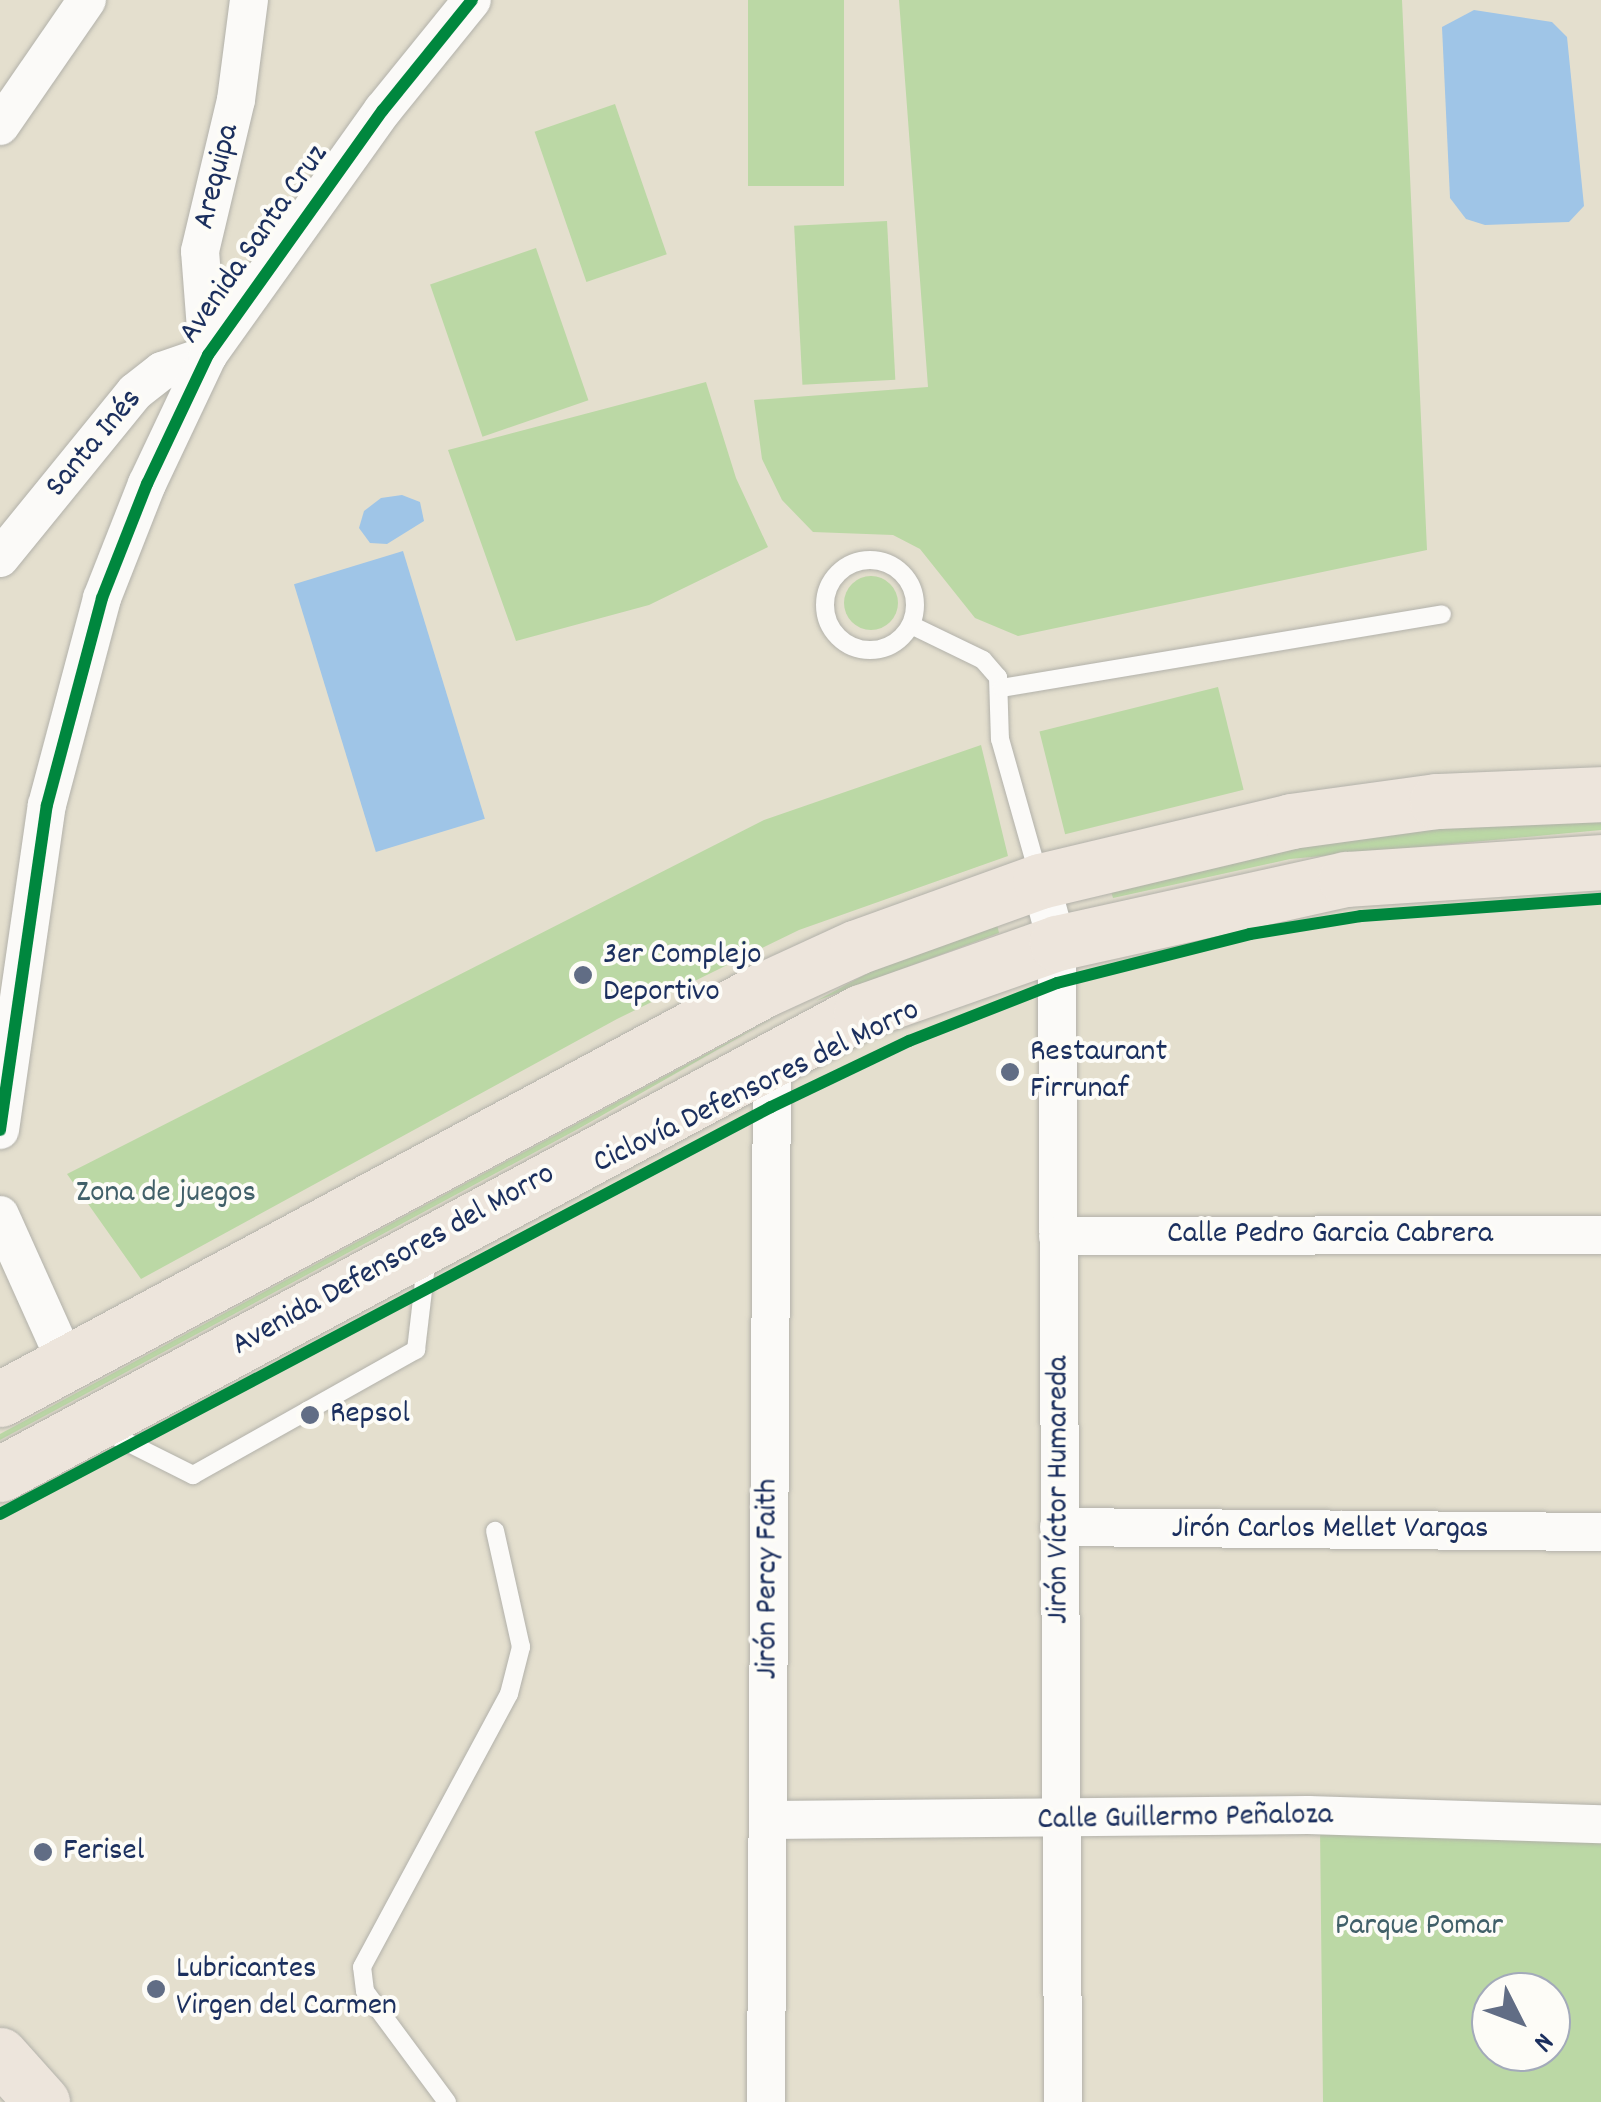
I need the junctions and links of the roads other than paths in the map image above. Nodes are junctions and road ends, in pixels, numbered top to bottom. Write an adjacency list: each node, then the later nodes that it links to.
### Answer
1 (88, 0): 4 (street)
2 (249, 0): 5 (street, Arequipa)
3 (472, 0): 5 (street, Avenida Santa Cruz)
4 (7, 105)
5 (208, 355): 6 (street, Santa Inés); 15 (street, Avenida Santa Cruz)
6 (0, 558)
7 (1442, 614): 9 (lane)
8 (910, 625): 8 (lane); 9 (lane)
9 (1002, 688): 12 (lane)
10 (1601, 794): 12 (main road, Avenida Defensores del Morro)
11 (1601, 862): 13 (main road, Avenida Defensores del Morro)
12 (1040, 881): 13 (street, Jirón Víctor Humareda); 21 (main road, Avenida Defensores del Morro)
13 (1057, 942): 14 (main road, Avenida Defensores del Morro); 18 (street, Jirón Víctor Humareda)
14 (772, 1056): 19 (main road, Avenida Defensores del Morro); 28 (street, Jirón Percy Faith)
15 (0, 1130)
16 (0, 1216): 20 (street)
17 (1601, 1235): 18 (street, Calle Pedro Garcia Cabrera)
18 (1058, 1236): 25 (street, Jirón Víctor Humareda)
19 (428, 1242): 23 (main road, Avenida Defensores del Morro); 23 (lane)
20 (14, 1296): 21 (street)
21 (66, 1362): 22 (main road, Avenida Defensores del Morro)
22 (0, 1399)
23 (91, 1425): 24 (main road, Avenida Defensores del Morro)
24 (0, 1474)
25 (1060, 1527): 27 (street, Jirón Carlos Mellet Vargas); 29 (street, Jirón Víctor Humareda)
26 (496, 1531): 33 (lane)
27 (1601, 1532)
28 (769, 1820): 29 (street, Calle Guillermo Peñaloza); 34 (street, Jirón Percy Faith)
29 (1063, 1822): 30 (street, Calle Guillermo Peñaloza); 35 (street, Jirón Víctor Humareda)
30 (1601, 1824)
31 (0, 2055): 32 (main road)
32 (42, 2102)
33 (447, 2102)
34 (766, 2102)
35 (1063, 2102)

